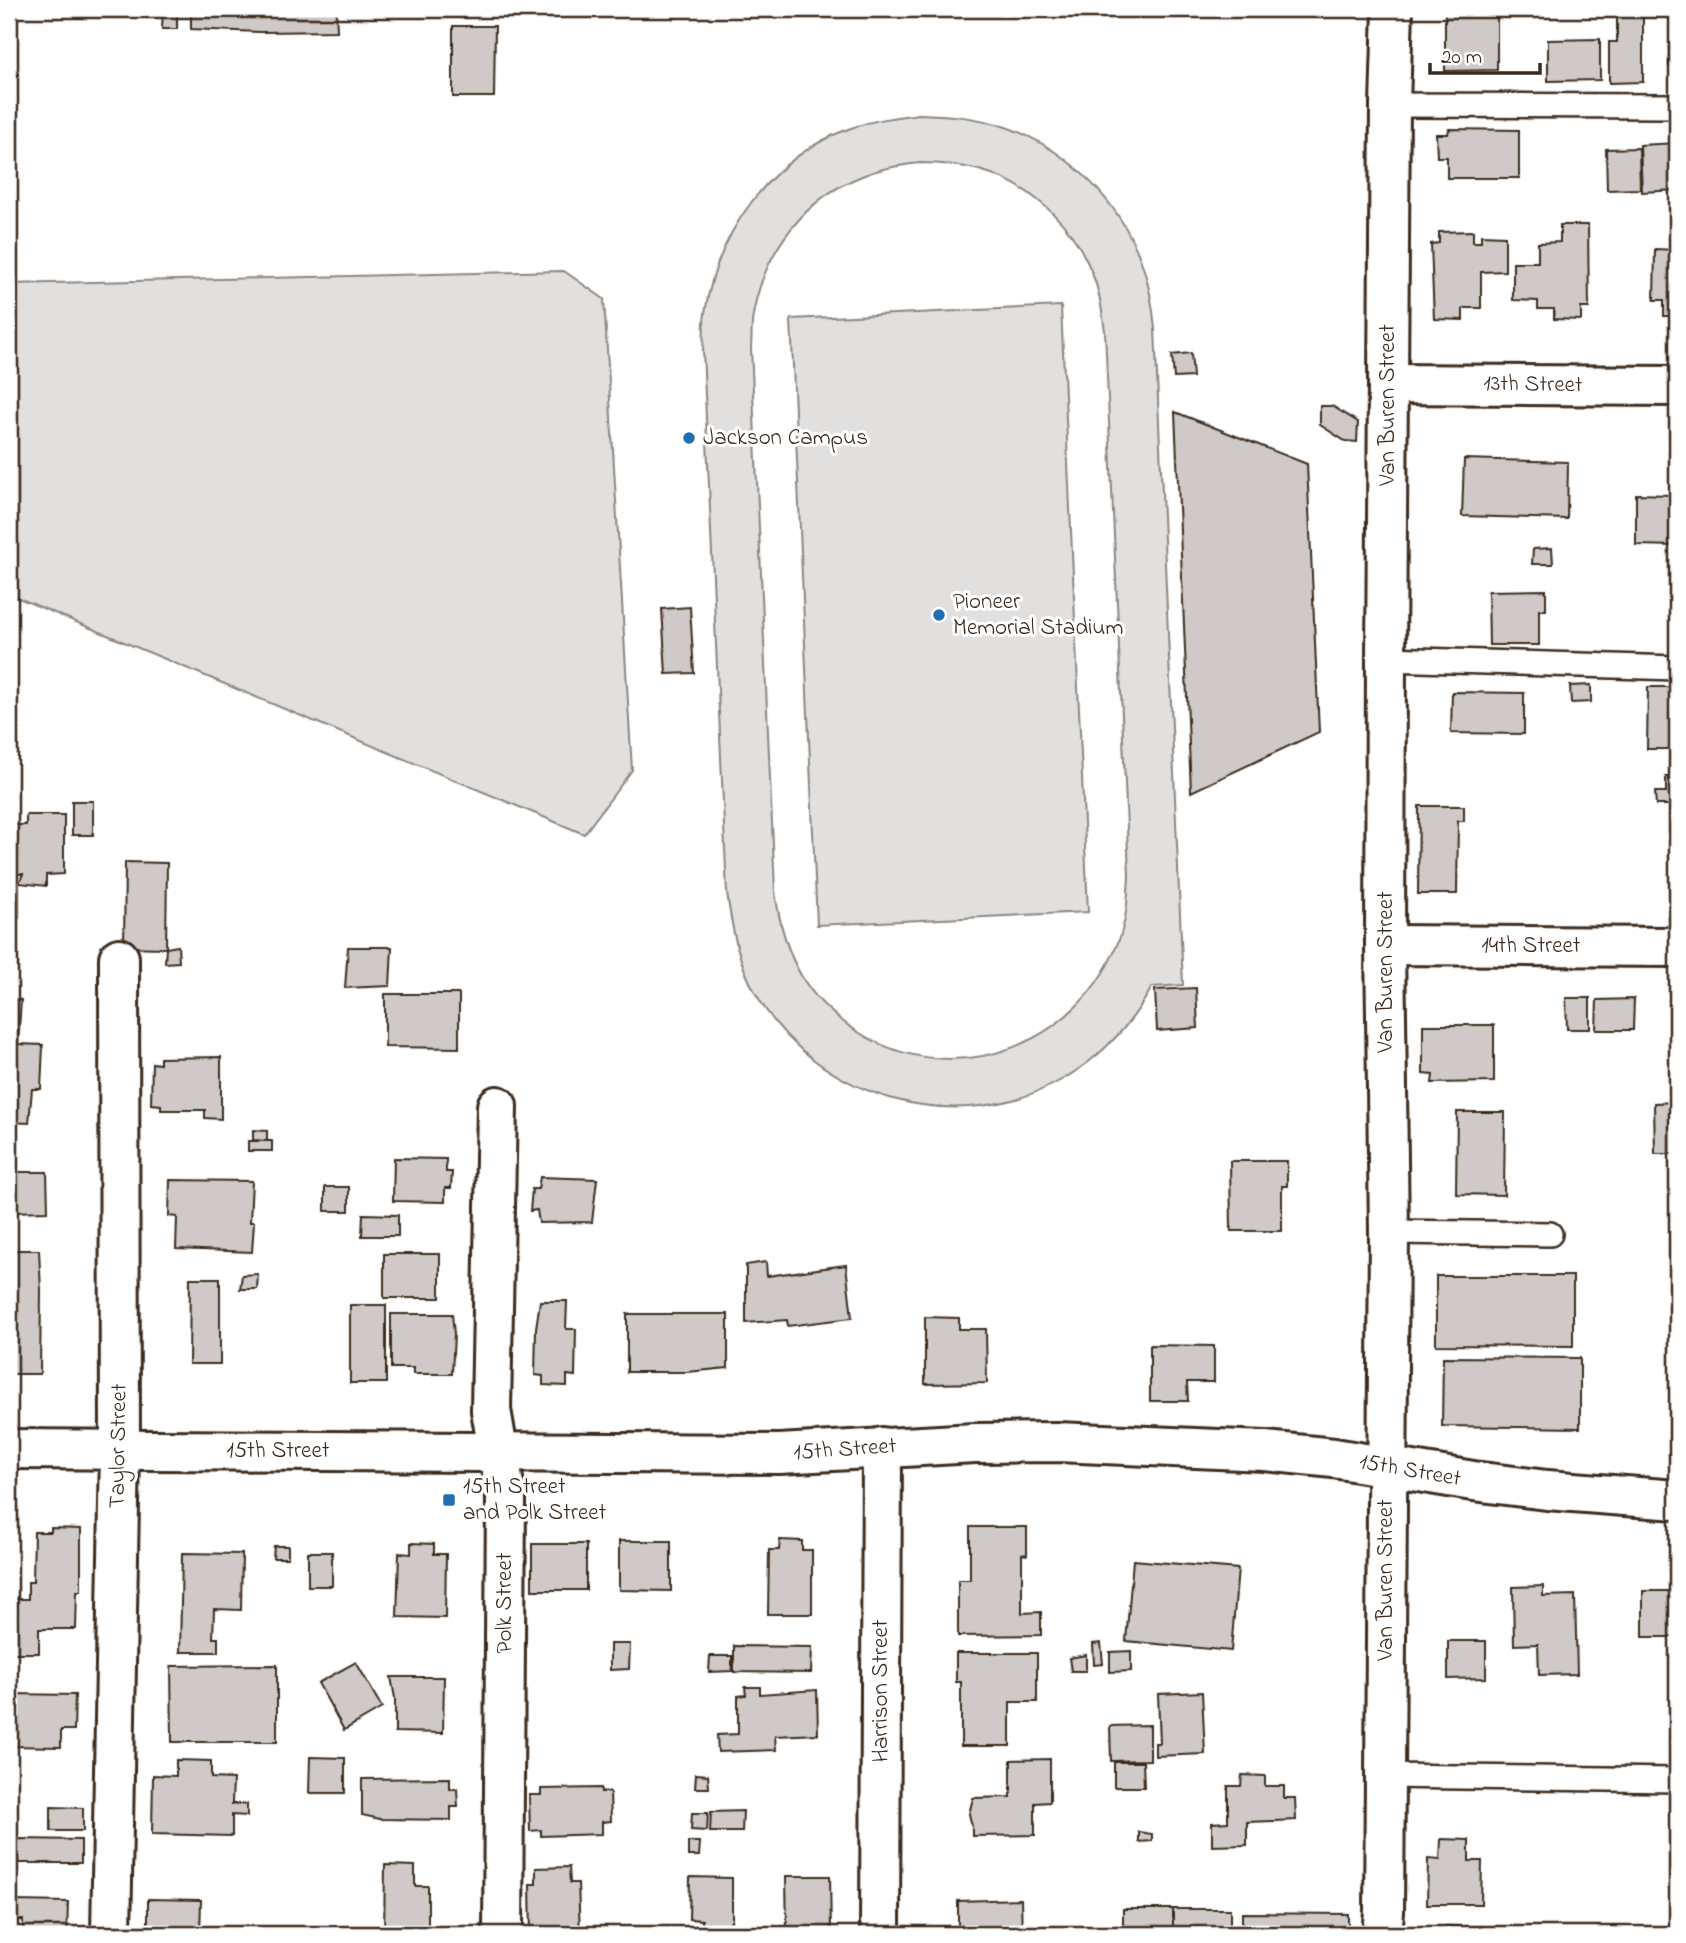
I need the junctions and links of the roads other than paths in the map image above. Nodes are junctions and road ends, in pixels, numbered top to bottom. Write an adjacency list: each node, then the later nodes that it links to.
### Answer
1 (1393, 9): 2 (street, Van Buren Street)
2 (1390, 105): 3 (lane); 4 (street, Van Buren Street)
3 (1677, 106)
4 (1388, 384): 5 (street, 13th Street); 6 (street, Van Buren Street)
5 (1677, 386)
6 (1386, 659): 7 (lane); 8 (street, Van Buren Street)
7 (1677, 668)
8 (1385, 945): 9 (street, 14th Street); 12 (street, Van Buren Street)
9 (1677, 947)
10 (119, 958): 16 (street, Taylor Street)
11 (497, 1105): 17 (street, Polk Street)
12 (1389, 1232): 13 (lane); 18 (street, Van Buren Street)
13 (1550, 1234)
14 (882, 1447): 17 (street, 15th Street); 18 (street, 15th Street); 24 (street, Harrison Street)
15 (9, 1449): 16 (street, 15th Street)
16 (120, 1450): 17 (street, 15th Street); 22 (street, Taylor Street)
17 (499, 1451): 23 (street, Polk Street)
18 (1387, 1467): 19 (street, 15th Street); 20 (street, Van Buren Street)
19 (1677, 1500)
20 (1385, 1776): 21 (lane); 25 (street, Van Buren Street)
21 (1677, 1780)
22 (111, 1934)
23 (503, 1934)
24 (880, 1934)
25 (1382, 1934)

